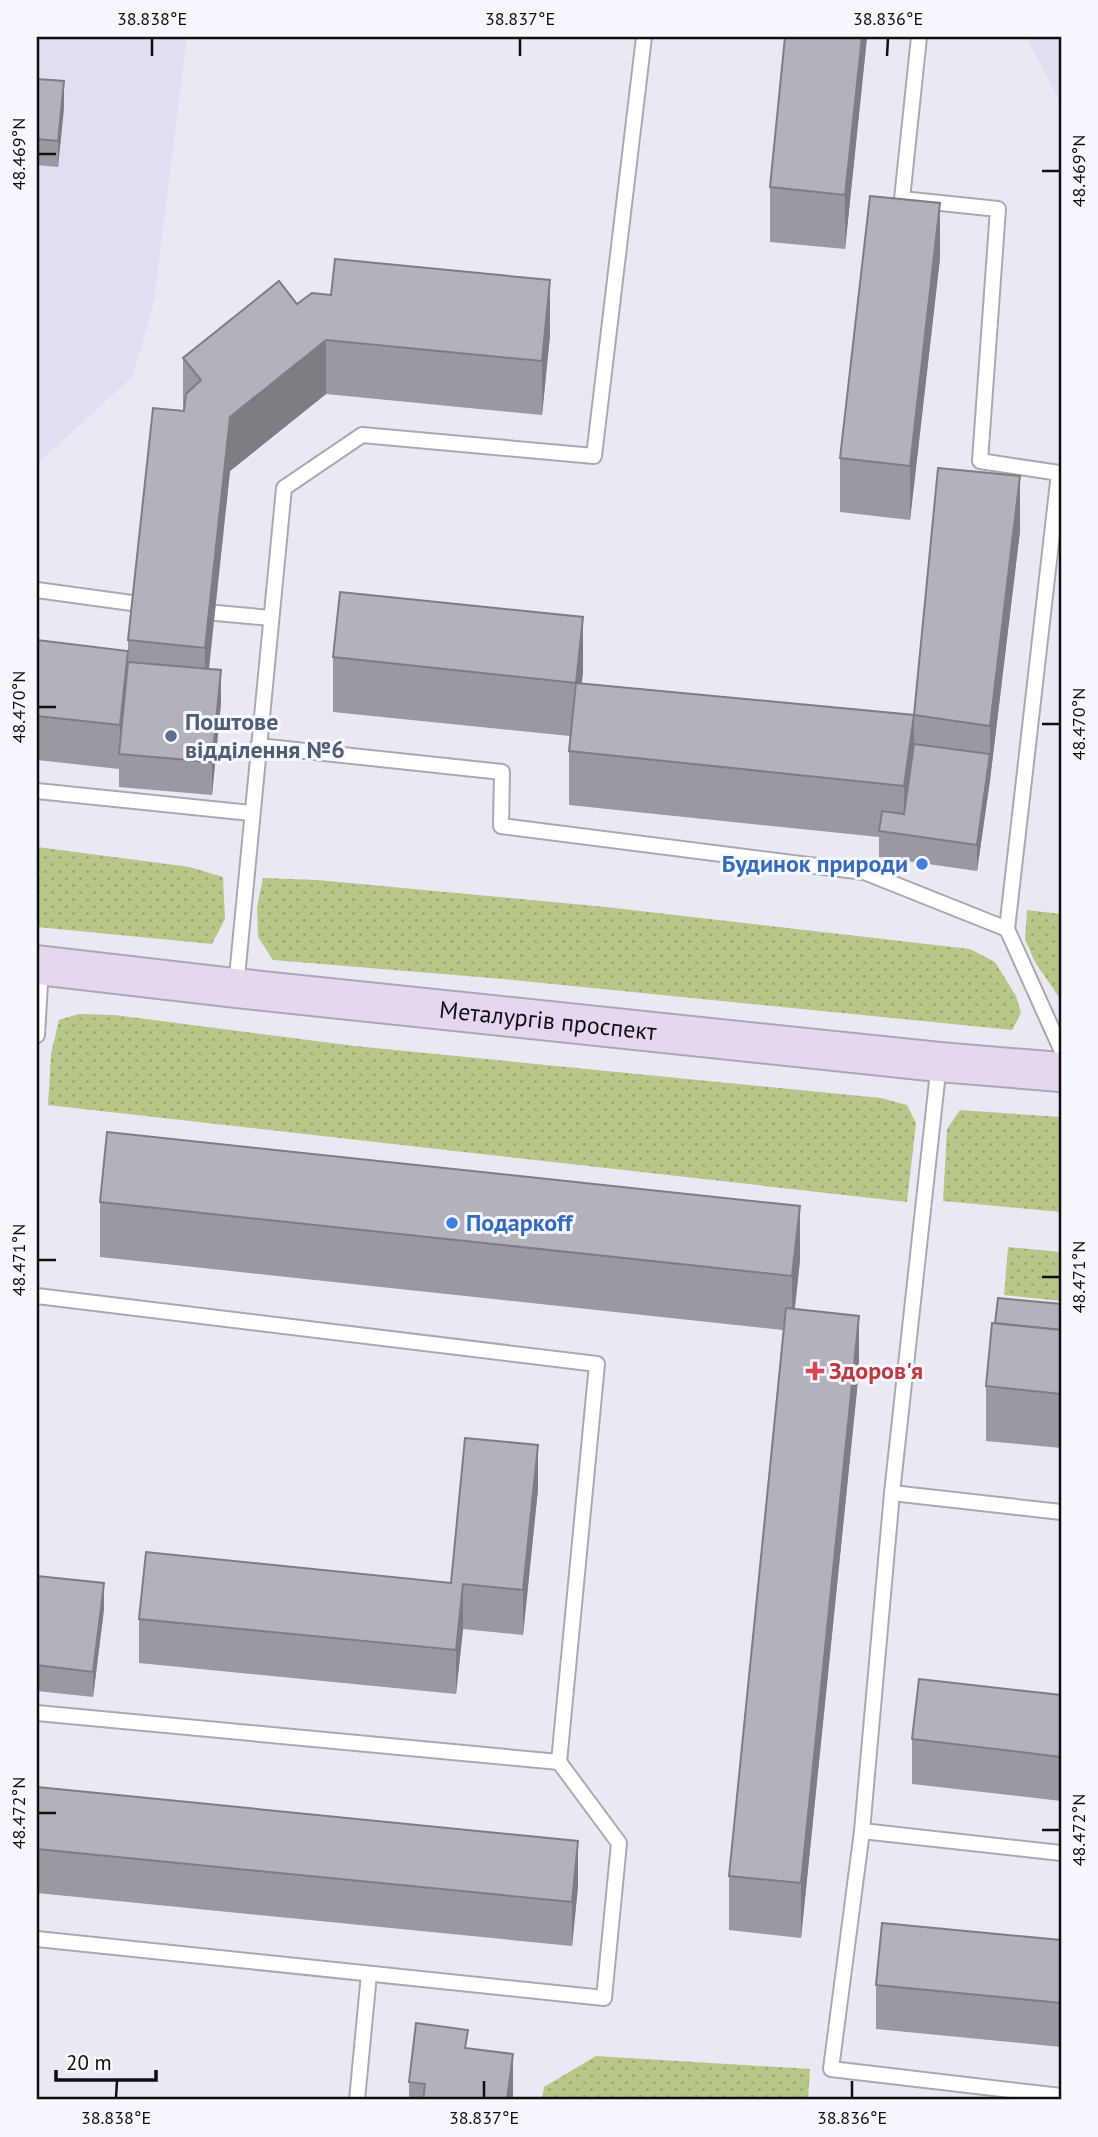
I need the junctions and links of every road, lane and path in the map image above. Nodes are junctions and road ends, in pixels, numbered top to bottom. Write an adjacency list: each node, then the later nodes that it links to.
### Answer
1 (644, 37): 6 (lane)
2 (919, 37): 10 (lane)
3 (37, 590): 4 (lane)
4 (139, 604)
5 (215, 613): 6 (lane)
6 (271, 618): 7 (lane)
7 (258, 746): 9 (lane); 10 (lane)
8 (37, 791): 9 (lane)
9 (251, 813): 12 (lane)
10 (1007, 929): 14 (lane)
11 (39, 965): 12 (street, Металургів проспект); 13 (lane)
12 (235, 988): 15 (street, Металургів проспект)
13 (37, 1035)
14 (1061, 1049)
15 (939, 1062): 16 (street, Металургів проспект); 18 (lane)
16 (1061, 1072)
17 (37, 1296): 21 (lane)
18 (892, 1493): 19 (lane); 22 (lane)
19 (1061, 1511)
20 (37, 1713): 21 (lane)
21 (559, 1762): 25 (lane)
22 (862, 1831): 23 (lane); 26 (lane)
23 (1061, 1853)
24 (37, 1939): 25 (lane)
25 (369, 1974): 27 (lane)
26 (1061, 2096)
27 (357, 2100)

